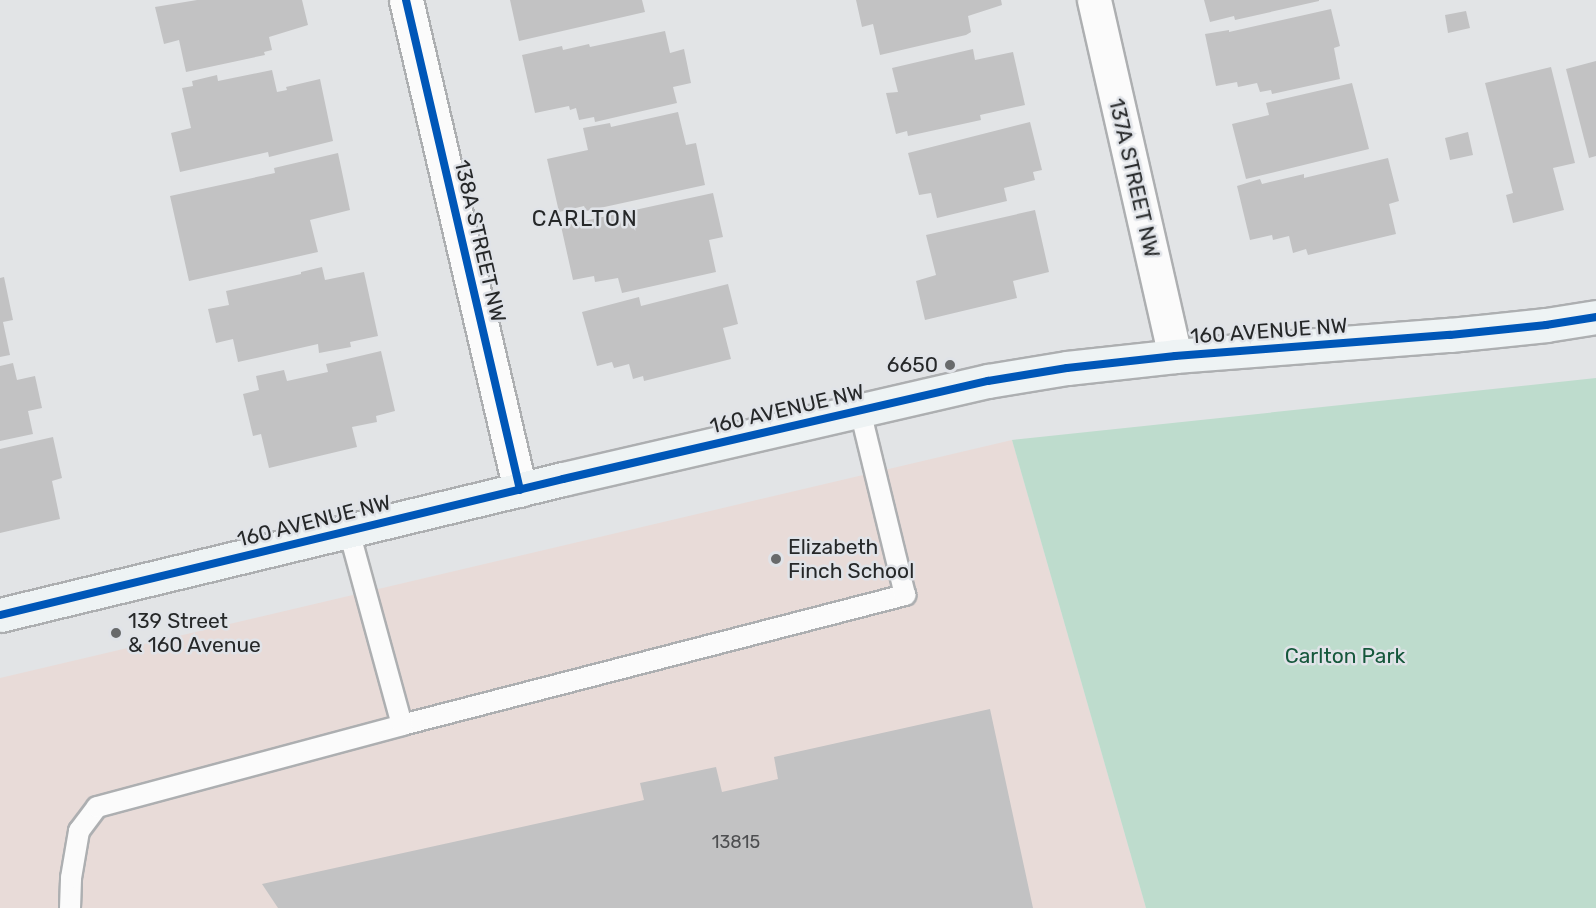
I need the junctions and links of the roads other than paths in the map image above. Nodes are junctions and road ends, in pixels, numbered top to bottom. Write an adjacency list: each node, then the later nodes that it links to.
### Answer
1 (406, 0): 6 (street, 138A STREET NW)
2 (1094, 0): 4 (street, 137A STREET NW)
3 (1596, 317): 4 (street, 160 AVENUE NW)
4 (1175, 356): 5 (street, 160 AVENUE NW)
5 (860, 411): 6 (street, 160 AVENUE NW); 9 (lane)
6 (520, 489): 7 (street, 160 AVENUE NW)
7 (349, 531): 8 (street, 160 AVENUE NW); 9 (lane)
8 (0, 615)
9 (402, 725): 10 (lane)
10 (70, 908)

